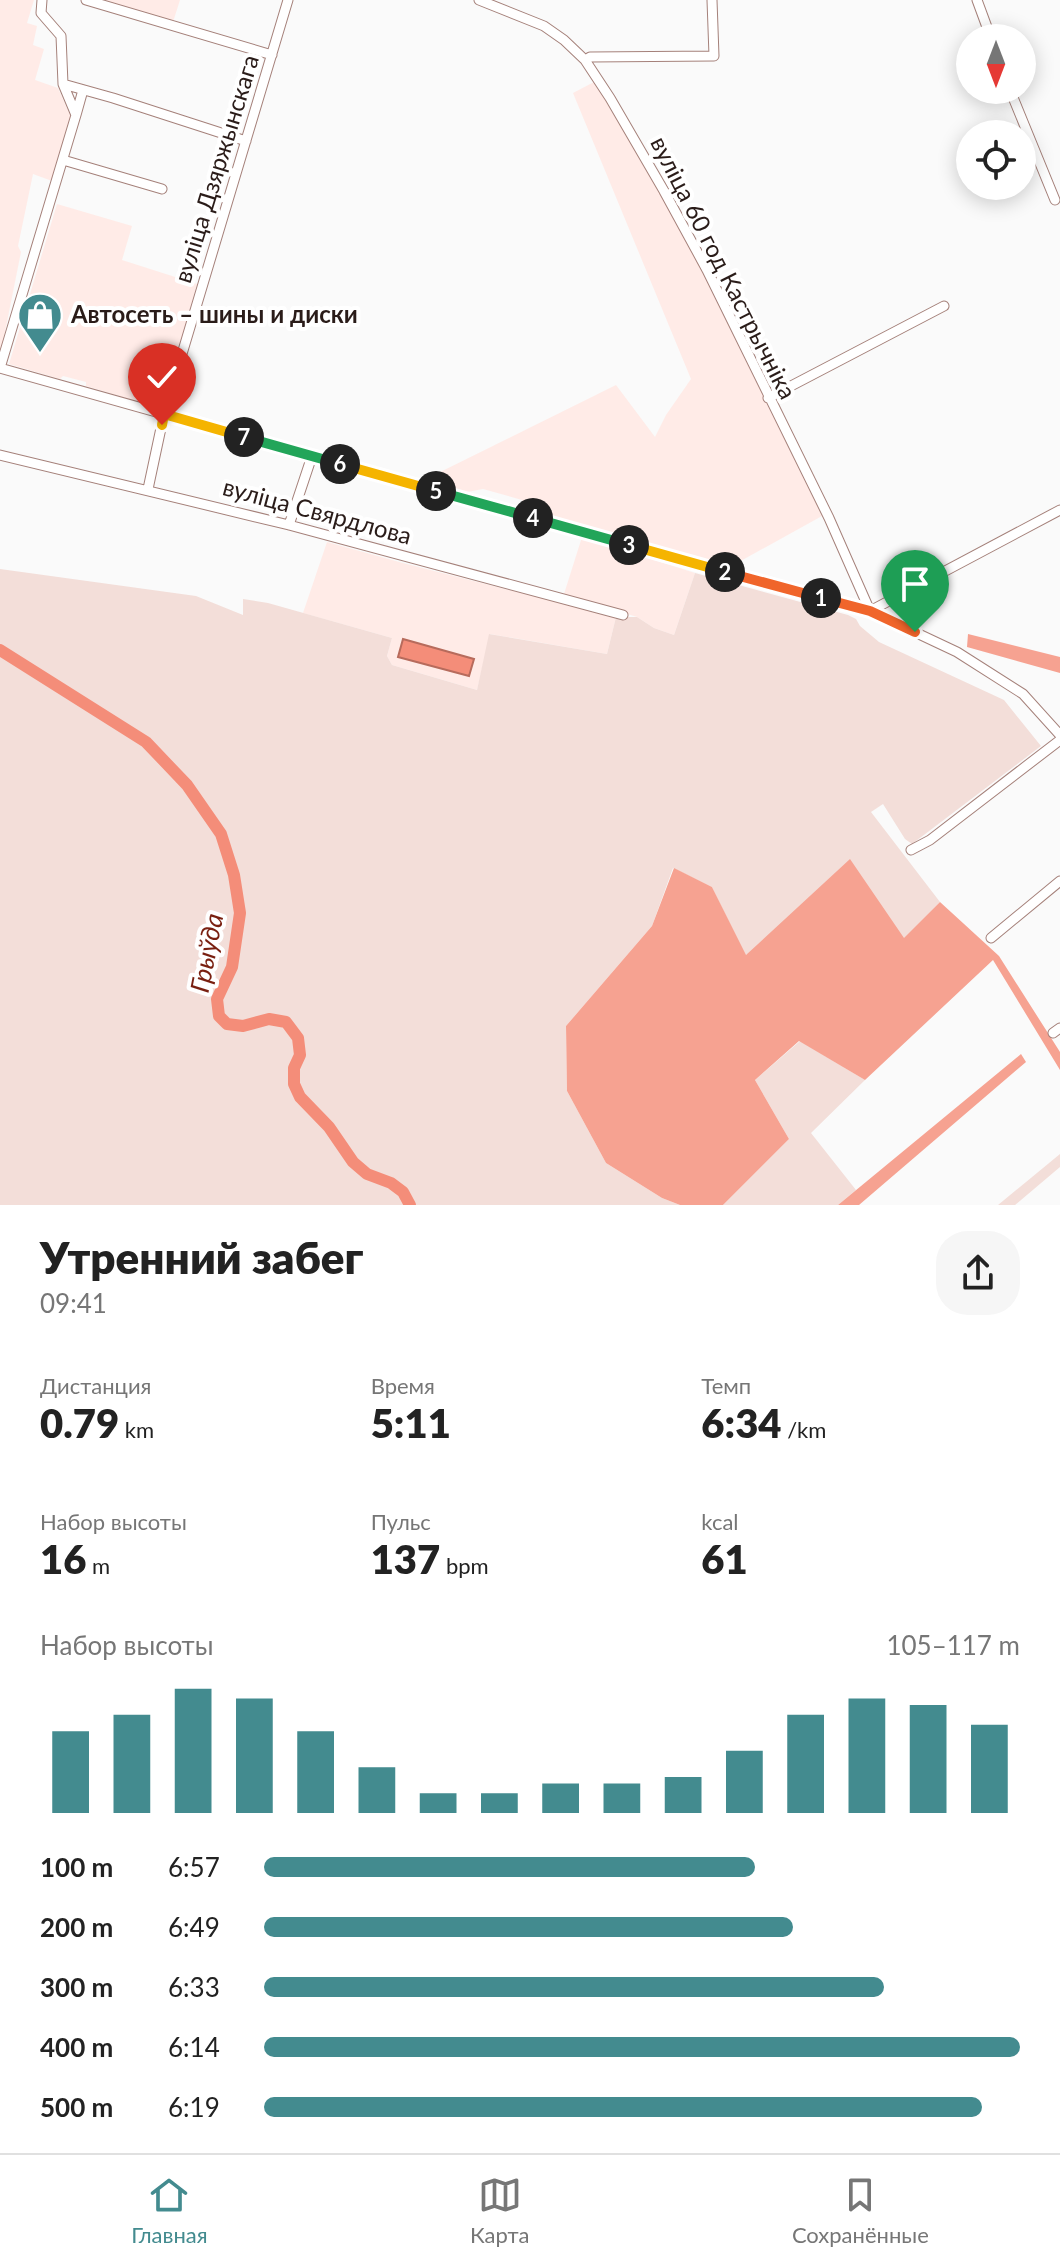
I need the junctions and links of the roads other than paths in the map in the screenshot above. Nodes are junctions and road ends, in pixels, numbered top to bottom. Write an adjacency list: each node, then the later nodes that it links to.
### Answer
1 (42, 0): 10 (street)
2 (86, 0): 8 (street)
3 (288, 0): 8 (street, вуліца Дзяржынскага)
4 (479, 0): 9 (street, вуліца 60 год Кастрычніка)
5 (712, 0): 9 (street)
6 (977, 0): 7 (street)
7 (986, 24)
8 (272, 55): 14 (street, вуліца Дзяржынскага)
9 (585, 60): 20 (street, вуліца 60 год Кастрычніка)
10 (63, 84): 11 (street); 13 (street)
11 (83, 90): 13 (street); 14 (street)
12 (1016, 104): 17 (street)
13 (76, 115): 15 (street)
14 (246, 141): 21 (street, вуліца Дзяржынскага)
15 (63, 160): 16 (street); 19 (street)
16 (162, 189)
17 (1055, 200)
18 (944, 306): 20 (street)
19 (0, 368): 21 (street)
20 (768, 398): 27 (street, вуліца 60 год Кастрычніка)
21 (164, 414): 23 (street); 24 (street, вуліца Дзяржынскага)
22 (0, 455): 24 (street, вуліца Свярдлова)
23 (312, 456): 26 (street); 27 (street)
24 (148, 489): 26 (street, вуліца Свярдлова)
25 (1060, 510): 27 (street)
26 (289, 525): 28 (street, вуліца Свярдлова)
27 (870, 611): 29 (street)
28 (623, 615)
29 (1060, 738): 30 (street)
30 (911, 850)
31 (1060, 881): 32 (street)
32 (991, 938)

